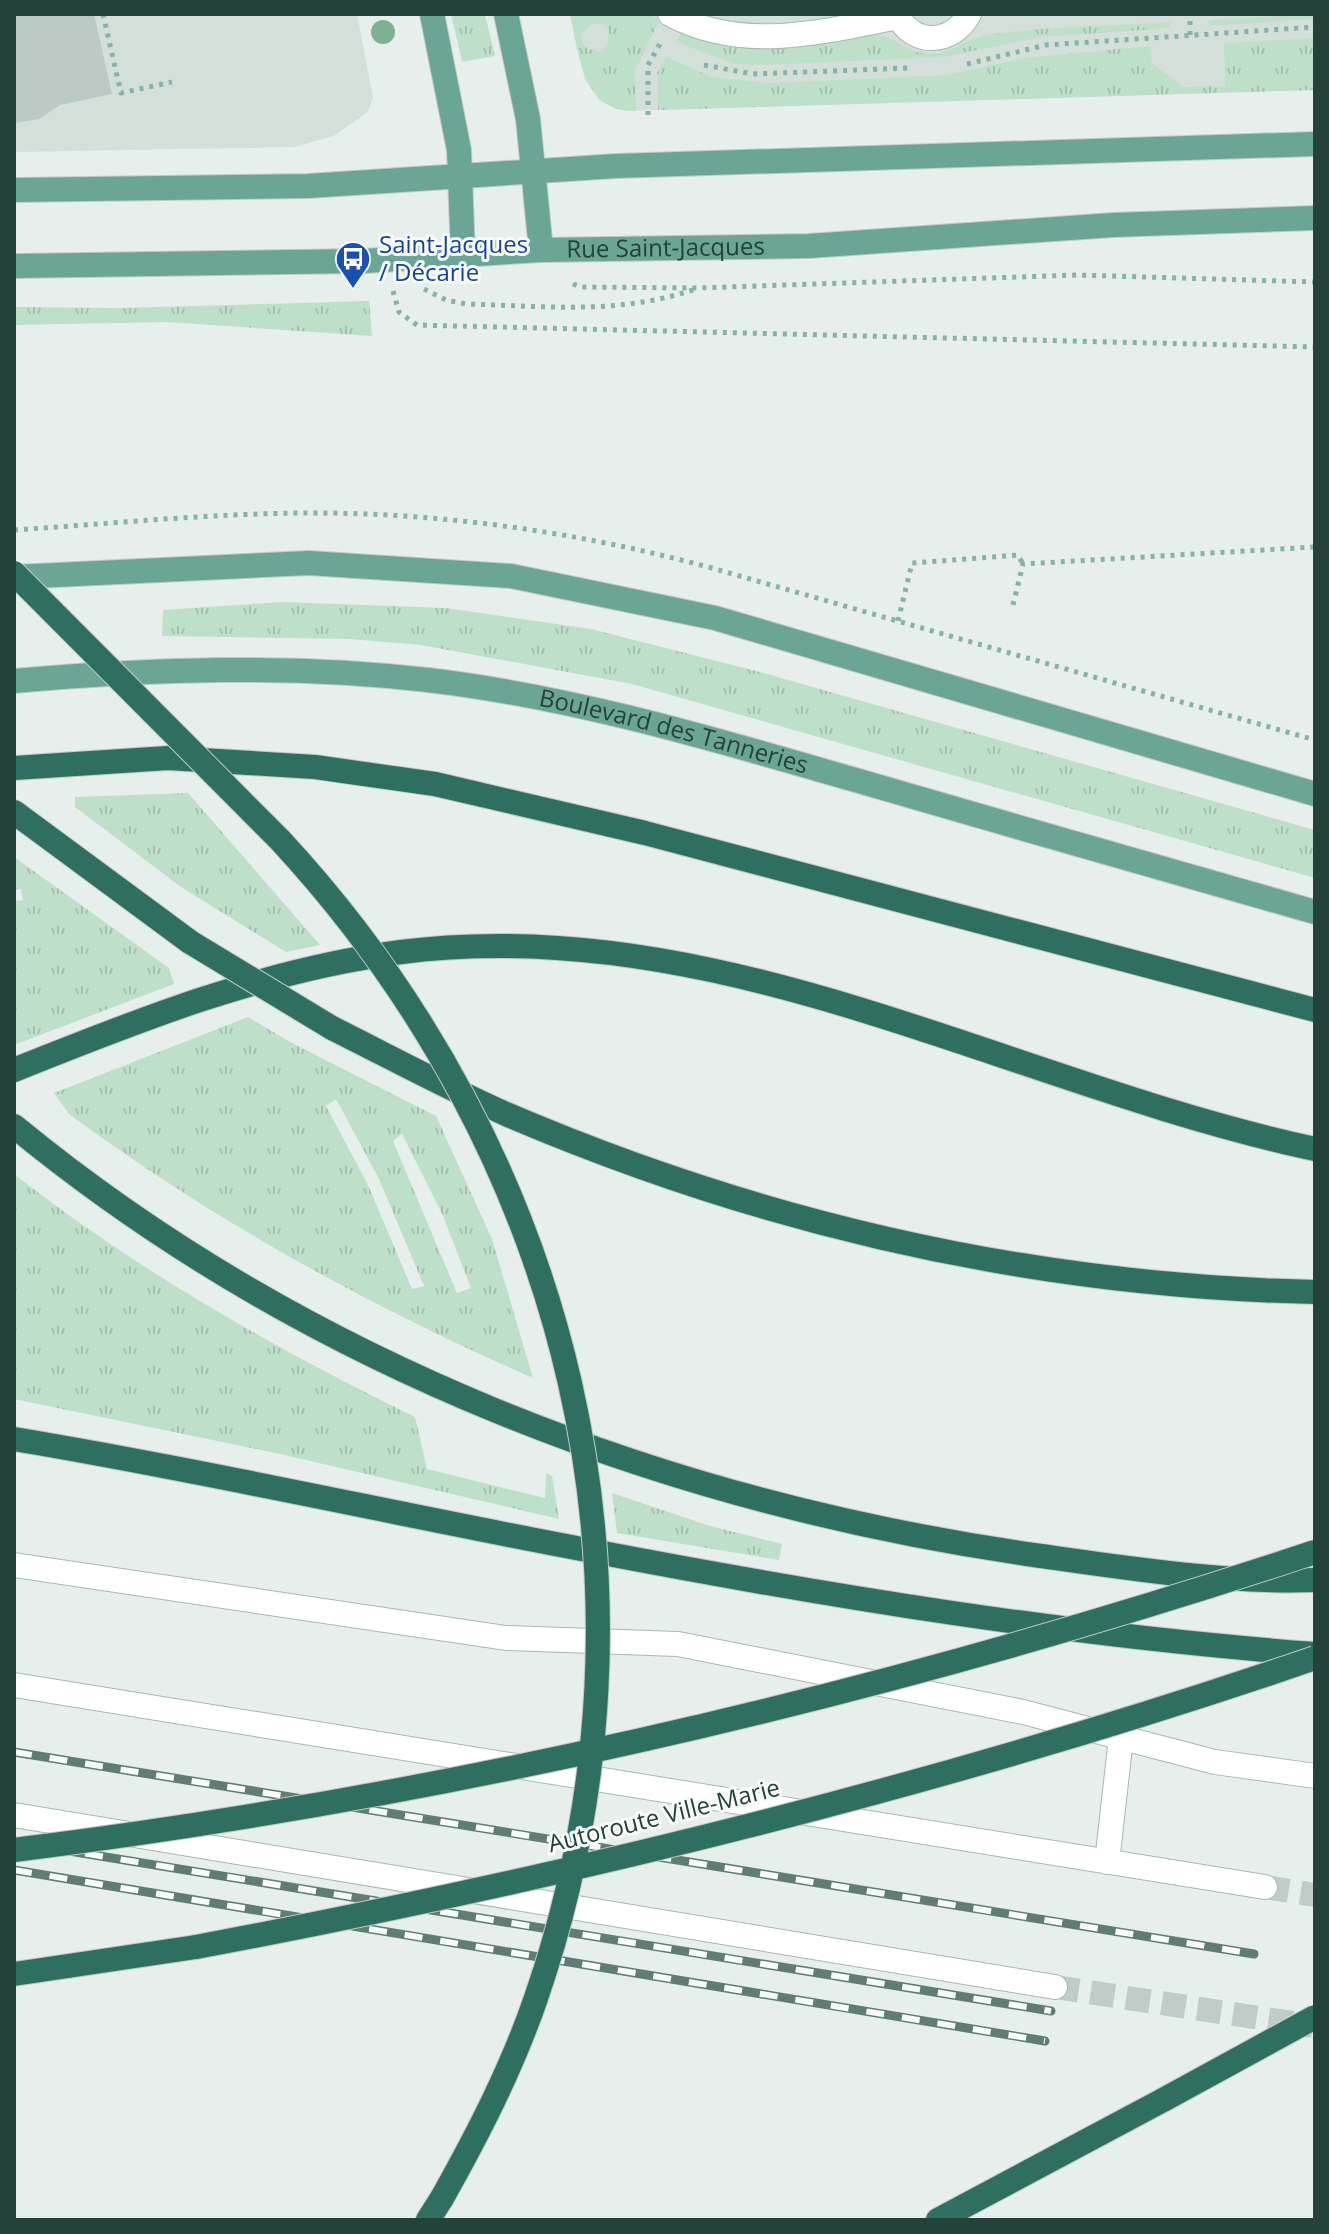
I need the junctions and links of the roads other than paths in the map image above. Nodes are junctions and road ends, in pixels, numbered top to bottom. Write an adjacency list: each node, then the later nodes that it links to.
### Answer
1 (432, 14): 10 (main road)
2 (506, 14): 9 (main road)
3 (670, 14): 7 (lane)
4 (969, 14): 5 (lane)
5 (898, 16): 6 (lane)
6 (845, 20): 7 (lane)
7 (802, 24)
8 (1315, 144): 9 (main road)
9 (535, 172): 10 (main road); 13 (main road)
10 (462, 177): 11 (main road); 14 (main road)
11 (14, 190)
12 (1315, 218): 13 (main road, Rue Saint-Jacques)
13 (541, 250): 14 (main road, Rue Saint-Jacques)
14 (463, 255): 15 (main road, Rue Saint-Jacques)
15 (14, 266)
16 (14, 575): 19 (main road); 42 (highway, bridge)
17 (14, 681): 21 (main road, Boulevard des Tanneries)
18 (14, 768): 22 (highway)
19 (1315, 794)
20 (23, 819): 26 (highway, bridge)
21 (1315, 912)
22 (1315, 1010)
23 (14, 1070): 25 (highway)
24 (19, 1130): 30 (highway)
25 (1315, 1149)
26 (1315, 1292)
27 (14, 1439): 31 (highway)
28 (1315, 1552): 36 (highway, bridge)
29 (14, 1565): 33 (lane)
30 (1315, 1580)
31 (1315, 1656): 39 (highway, Autoroute Ville-Marie, bridge)
32 (14, 1685): 37 (lane)
33 (1121, 1738): 34 (lane); 37 (lane)
34 (1315, 1776)
35 (14, 1815): 40 (lane)
36 (14, 1850)
37 (1107, 1862): 38 (lane)
38 (1265, 1887)
39 (14, 1974)
40 (1055, 1987)
41 (1315, 2017): 43 (highway, bridge)
42 (428, 2220)
43 (938, 2220)

